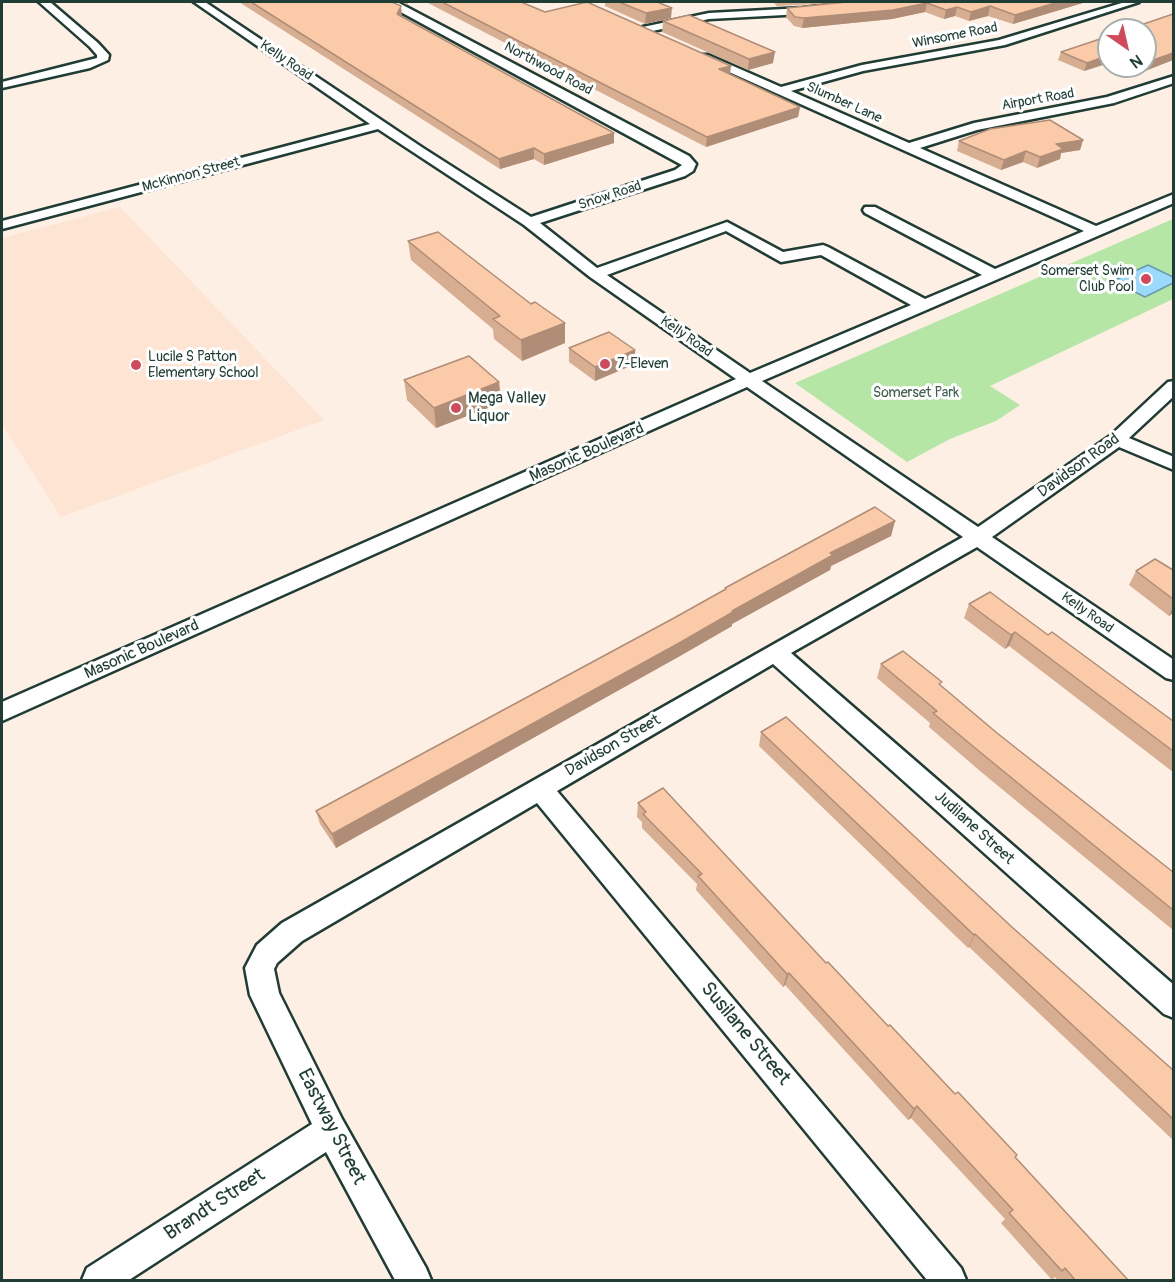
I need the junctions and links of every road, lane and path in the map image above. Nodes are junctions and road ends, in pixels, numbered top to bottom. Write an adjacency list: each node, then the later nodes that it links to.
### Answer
1 (44, 2): 9 (street)
2 (199, 2): 11 (street, Kelly Road)
3 (390, 2): 13 (street, Northwood Road)
4 (879, 2): 6 (street)
5 (1134, 2): 10 (street, Winsome Road)
6 (662, 38)
7 (694, 52): 10 (street, Slumber Lane)
8 (1173, 79): 12 (street, Airport Road)
9 (2, 85)
10 (779, 90): 12 (street, Slumber Lane)
11 (380, 125): 16 (street, Kelly Road); 17 (street, McKinnon Street)
12 (907, 148): 18 (street, Slumber Lane)
13 (689, 166): 16 (street, Snow Road)
14 (1173, 198): 18 (street, Masonic Boulevard)
15 (870, 210): 20 (street)
16 (529, 222): 19 (street, Kelly Road)
17 (2, 225)
18 (1095, 231): 20 (street, Masonic Boulevard)
19 (595, 273): 21 (street); 22 (street, Kelly Road)
20 (994, 274): 21 (street, Masonic Boulevard)
21 (924, 305): 22 (street, Masonic Boulevard)
22 (749, 380): 26 (street, Kelly Road); 29 (street, Masonic Boulevard)
23 (1173, 386): 24 (street, Davidson Road)
24 (1117, 440): 25 (street); 26 (street, Davidson Road)
25 (1173, 464)
26 (978, 537): 27 (street, Davidson Street); 28 (street, Kelly Road)
27 (775, 652): 30 (street, Davidson Street); 32 (street, Judilane Street)
28 (1173, 672)
29 (2, 712)
30 (540, 788): 31 (street, Davidson Street); 36 (street, Susilane Street)
31 (260, 968): 33 (street, Eastway Street)
32 (1173, 1004)
33 (331, 1130): 34 (street, Brandt Street); 35 (street, Eastway Street)
34 (99, 1281)
35 (414, 1281)
36 (949, 1281)

